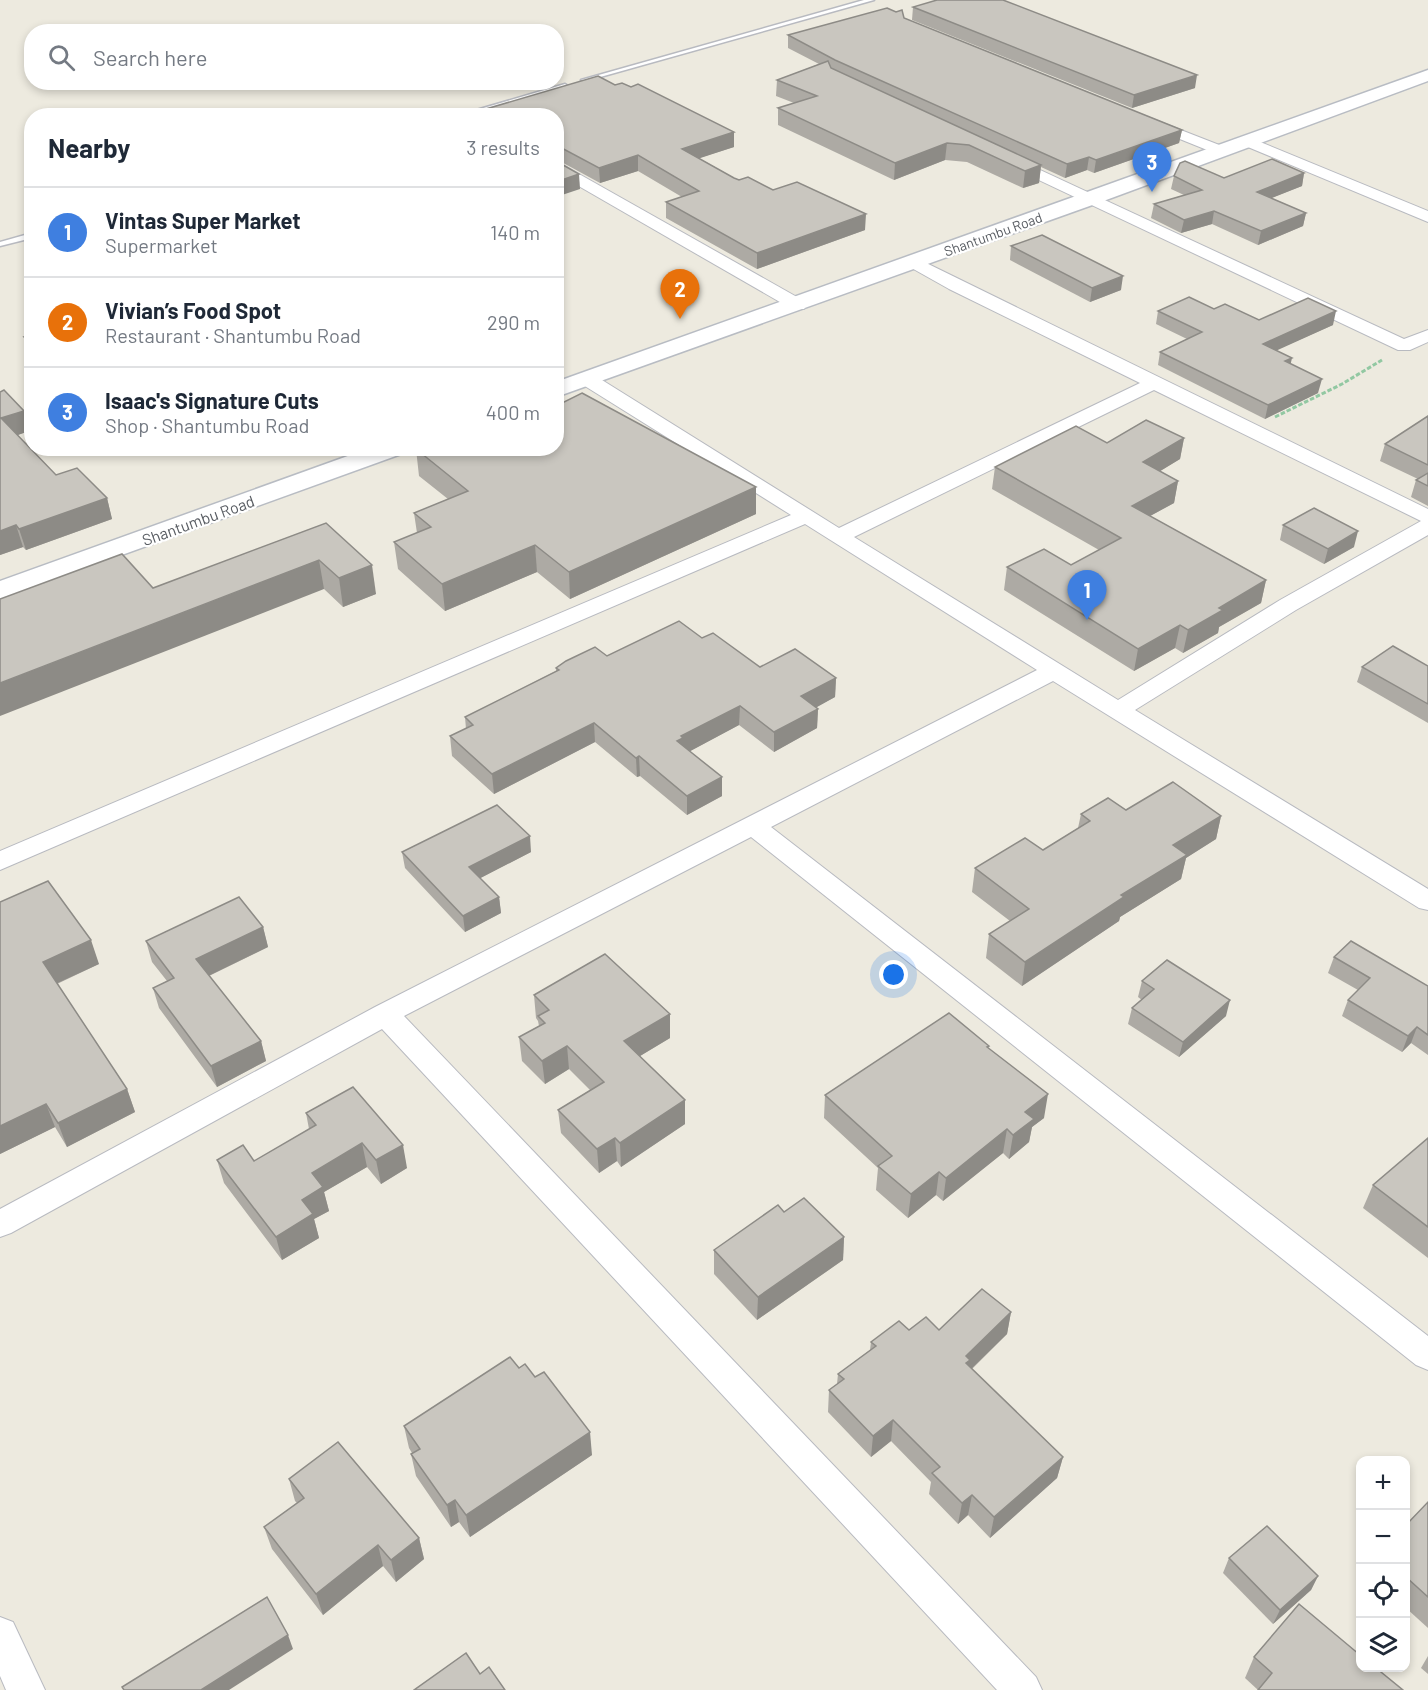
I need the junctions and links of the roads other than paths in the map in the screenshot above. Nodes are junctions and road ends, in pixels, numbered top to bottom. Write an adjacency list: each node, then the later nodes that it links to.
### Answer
1 (871, 0): 3 (lane)
2 (1428, 75): 7 (street, Shantumbu Road)
3 (564, 86)
4 (551, 90): 5 (lane)
5 (487, 108)
6 (1140, 118): 8 (street)
7 (1248, 142): 8 (street, Shantumbu Road); 12 (street)
8 (1222, 151): 11 (street, Shantumbu Road)
9 (996, 155): 11 (street)
10 (564, 171): 16 (street)
11 (1091, 200): 15 (street, Shantumbu Road); 17 (street)
12 (1428, 218)
13 (24, 237): 14 (lane)
14 (0, 244)
15 (914, 262): 16 (street, Shantumbu Road); 19 (street)
16 (798, 304): 18 (street, Shantumbu Road)
17 (1428, 336)
18 (586, 379): 20 (street, Shantumbu Road); 22 (street)
19 (1156, 382): 23 (street); 25 (street)
20 (564, 387)
21 (373, 456): 26 (street, Shantumbu Road)
22 (806, 517): 25 (street); 30 (street)
23 (1428, 517)
24 (1428, 526): 28 (street)
25 (837, 537): 27 (street)
26 (0, 591)
27 (1054, 671): 28 (street); 29 (street)
28 (1118, 711): 31 (street)
29 (752, 825): 32 (street); 34 (street)
30 (0, 861)
31 (1428, 901)
32 (385, 1014): 33 (street); 37 (street)
33 (0, 1224)
34 (1428, 1355)
35 (0, 1635): 36 (street)
36 (26, 1690)
37 (1023, 1690)

